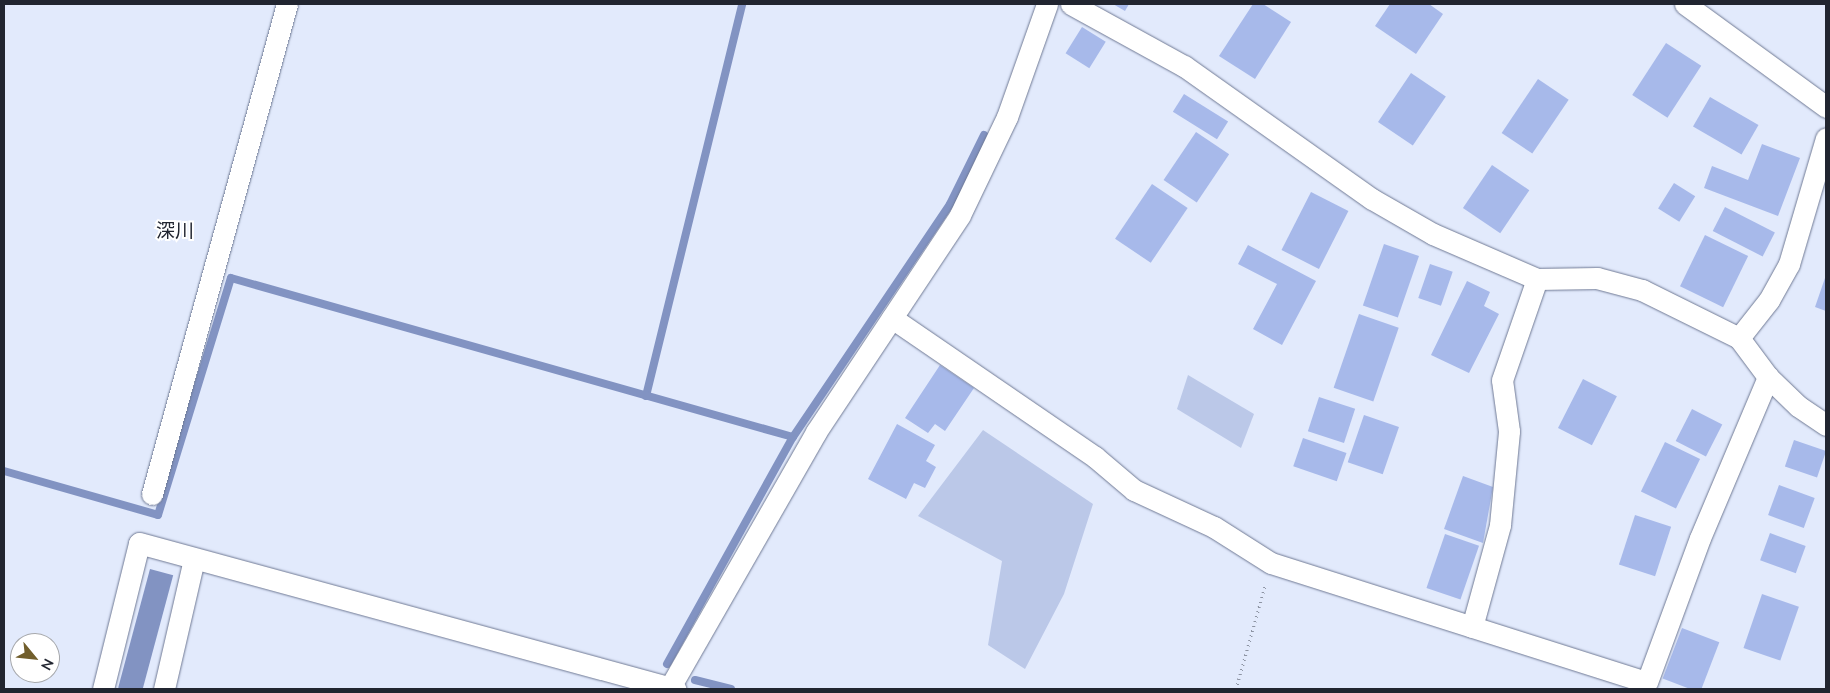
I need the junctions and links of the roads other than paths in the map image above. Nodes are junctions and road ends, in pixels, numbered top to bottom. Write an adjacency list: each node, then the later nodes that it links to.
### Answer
1 (287, 4): 12 (street)
2 (1047, 4): 8 (street)
3 (1071, 4): 7 (street)
4 (1685, 4): 5 (street)
5 (1826, 107)
6 (1826, 138): 9 (street)
7 (1537, 279): 9 (street); 14 (street)
8 (892, 318): 14 (street); 17 (street)
9 (1739, 338): 10 (street)
10 (1768, 377): 11 (street); 14 (street)
11 (1826, 425)
12 (152, 494)
13 (194, 559): 15 (street); 16 (street); 17 (street)
14 (1472, 627)
15 (103, 689)
16 (164, 689)
17 (671, 689)

